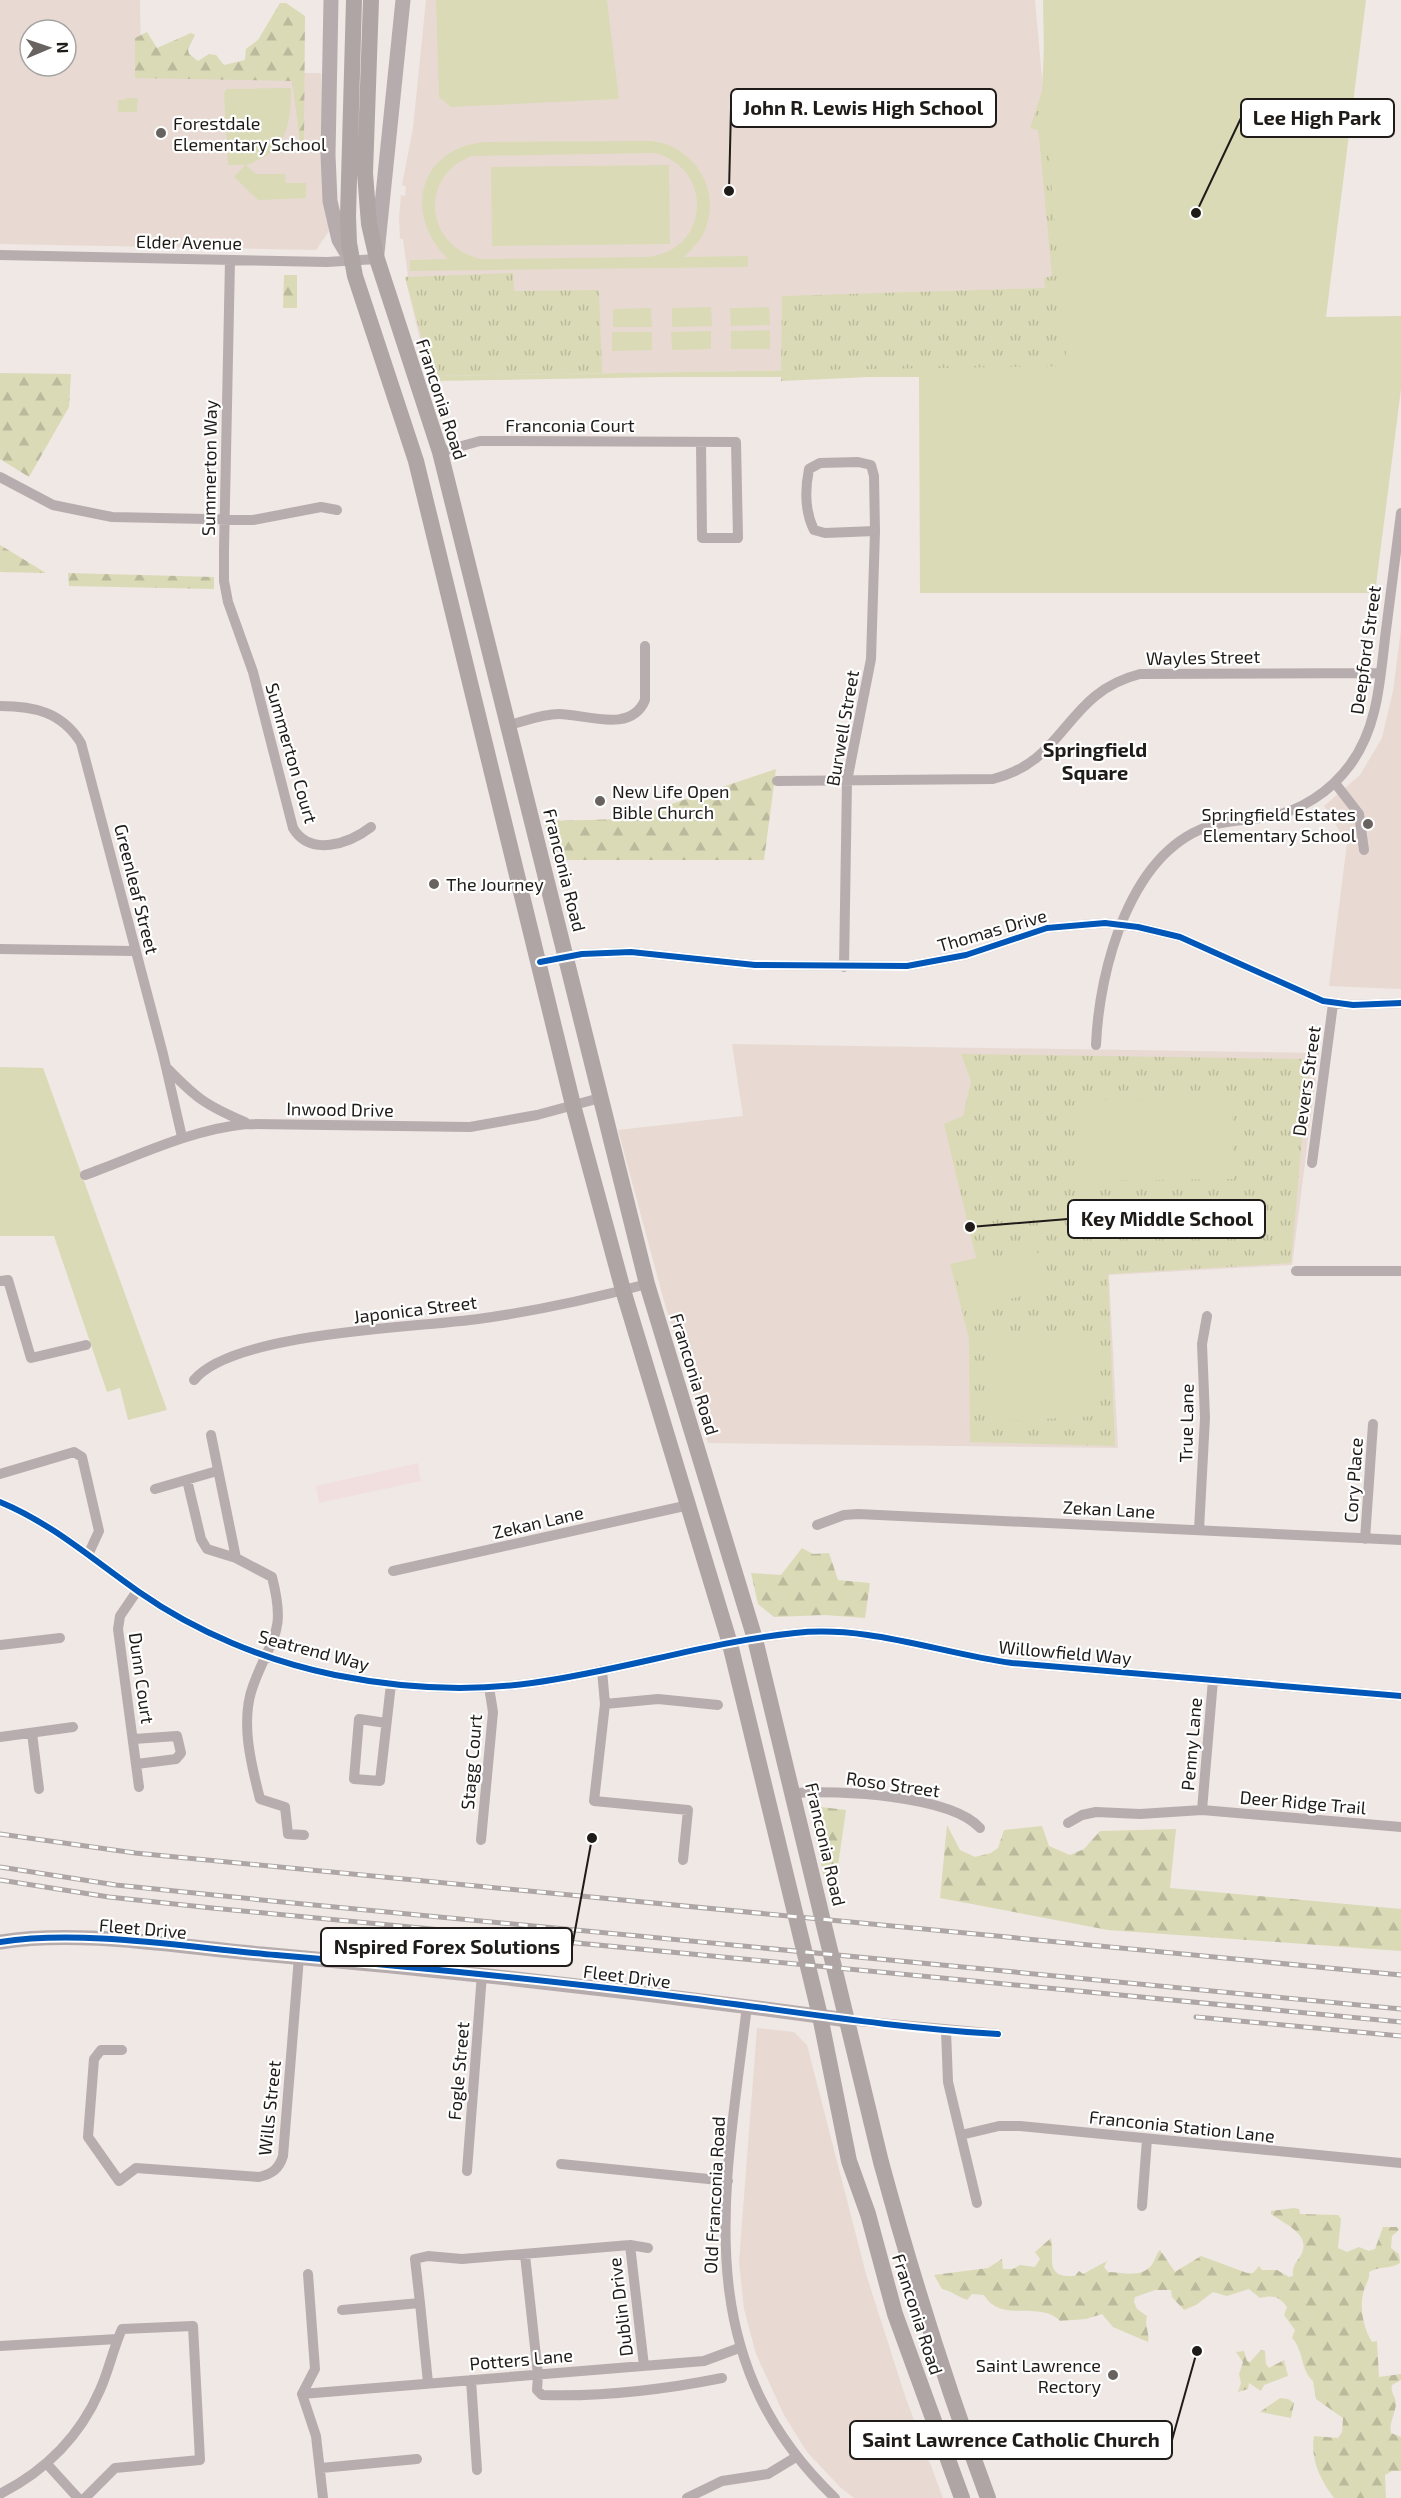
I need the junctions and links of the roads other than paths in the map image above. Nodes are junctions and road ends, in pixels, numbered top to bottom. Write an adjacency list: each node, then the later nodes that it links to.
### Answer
1 (331, 0): 8 (street, Franconia Road)
2 (354, 0): 8 (main road, Franconia Road)
3 (371, 0): 6 (main road, Franconia Road)
4 (403, 0): 6 (street, Franconia Road)
5 (0, 255): 7 (street, Elder Avenue)
6 (376, 259): 8 (street, Elder Avenue); 10 (main road, Franconia Road)
7 (230, 260): 8 (street, Elder Avenue); 14 (street, Summerton Way)
8 (351, 260): 25 (main road, Franconia Road)
9 (701, 442): 9 (street, Franconia Court); 10 (street, Franconia Court)
10 (440, 452): 20 (main road, Franconia Road)
11 (0, 477): 14 (street)
12 (337, 510): 14 (street)
13 (1401, 513): 18 (street, Deepford Street)
14 (224, 520): 17 (street, Summerton Way)
15 (875, 531): 15 (street, Burwell Street); 22 (street, Burwell Street)
16 (645, 646): 20 (street)
17 (253, 672): 26 (street, Summerton Court)
18 (1380, 673): 22 (street, Wayles Street); 24 (street, Deepford Street)
19 (0, 706): 30 (street, Greenleaf Street)
20 (509, 725): 23 (main road, Franconia Road)
21 (777, 781): 22 (street, Wayles Street)
22 (847, 781): 33 (street, Burwell Street)
23 (523, 783): 25 (main road); 31 (main road, Franconia Road)
24 (1335, 783): 27 (street); 28 (street, Deepford Street)
25 (495, 784): 32 (main road, Franconia Road)
26 (370, 827)
27 (1364, 850)
28 (1121, 924): 33 (street, Thomas Drive); 34 (street, Thomas Drive); 36 (street, Deepford Street)
29 (0, 949): 30 (street)
30 (134, 951): 37 (street, Greenleaf Street)
31 (566, 956): 32 (street, Thomas Drive); 33 (street, Thomas Drive); 38 (main road, Franconia Road)
32 (540, 962): 39 (main road, Franconia Road)
33 (844, 967)
34 (1333, 1004): 35 (street, Thomas Drive); 42 (street, Devers Street)
35 (1401, 1004)
36 (1096, 1045)
37 (166, 1066): 40 (street); 41 (street, Greenleaf Street)
38 (600, 1098): 39 (street, Inwood Drive); 47 (main road, Franconia Road)
39 (573, 1105): 40 (street, Inwood Drive); 48 (main road, Franconia Road)
40 (249, 1124): 41 (street, Inwood Drive)
41 (182, 1137): 43 (street, Inwood Drive)
42 (1312, 1163)
43 (85, 1175)
44 (1296, 1271): 45 (street)
45 (1401, 1271)
46 (0, 1281): 50 (street)
47 (647, 1284): 48 (street, Japonica Street); 69 (main road, Franconia Road)
48 (623, 1290): 51 (street, Japonica Street); 59 (main road, Franconia Road)
49 (1207, 1316): 61 (street, True Lane)
50 (86, 1345)
51 (194, 1380)
52 (1373, 1424): 62 (street, Cory Place)
53 (211, 1435): 54 (street)
54 (217, 1471): 56 (street); 65 (street)
55 (0, 1474): 64 (street)
56 (187, 1480): 57 (street); 65 (street)
57 (155, 1489)
58 (0, 1502): 64 (street, Seatrend Way)
59 (689, 1505): 66 (street, Zekan Lane); 70 (main road, Franconia Road)
60 (817, 1525): 61 (street, Zekan Lane)
61 (1199, 1530): 62 (street, Zekan Lane)
62 (1365, 1539): 63 (street, Zekan Lane)
63 (1401, 1540)
64 (88, 1555): 67 (street, Seatrend Way)
65 (236, 1558): 72 (street)
66 (393, 1571)
67 (137, 1591): 72 (street, Seatrend Way); 84 (street, Dunn Court)
68 (60, 1638): 71 (street)
69 (755, 1639): 70 (street, Willowfield Way); 74 (street, Willowfield Way); 88 (main road, Franconia Road)
70 (730, 1644): 73 (street, Seatrend Way); 100 (main road, Franconia Road)
71 (0, 1645)
72 (268, 1656): 75 (street, Seatrend Way); 93 (street)
73 (602, 1670): 76 (street, Seatrend Way); 78 (street)
74 (1213, 1680): 77 (street, Willowfield Way); 89 (street, Penny Lane)
75 (391, 1684): 76 (street, Seatrend Way); 80 (street)
76 (489, 1687): 94 (street, Stagg Court)
77 (1401, 1696)
78 (605, 1704): 79 (street); 95 (street)
79 (718, 1704)
80 (386, 1723): 80 (street)
81 (73, 1727): 82 (street)
82 (32, 1733): 83 (street); 87 (street)
83 (0, 1737)
84 (134, 1738): 85 (street, Dunn Court); 85 (street, Dunn Court)
85 (137, 1764): 86 (street, Dunn Court)
86 (139, 1787)
87 (39, 1789)
88 (794, 1793): 92 (street, Roso Street); 101 (main road, Franconia Road)
89 (1202, 1810): 90 (street, Deer Ridge Trail); 91 (street, Deer Ridge Trail)
90 (1068, 1823)
91 (1401, 1827)
92 (980, 1828)
93 (304, 1835)
94 (481, 1840)
95 (683, 1860)
96 (0, 1942): 97 (street, Fleet Drive)
97 (299, 1957): 98 (street, Fleet Drive); 104 (street, Wills Street)
98 (482, 1974): 99 (street, Fleet Drive); 109 (street, Fogle Street)
99 (747, 2006): 100 (street, Fleet Drive); 110 (street, Old Franconia Road)
100 (820, 2016): 101 (street, Fleet Drive); 139 (main road, Franconia Road)
101 (847, 2020): 102 (street, Fleet Drive); 140 (main road, Franconia Road)
102 (946, 2031): 103 (street, Fleet Drive); 105 (street)
103 (998, 2034)
104 (122, 2050)
105 (961, 2135): 106 (street, Franconia Station Lane); 111 (street)
106 (1148, 2139): 107 (street, Franconia Station Lane); 112 (street)
107 (1401, 2163)
108 (561, 2164): 110 (street)
109 (467, 2171)
110 (729, 2181): 121 (street, Old Franconia Road)
111 (977, 2203)
112 (1142, 2206)
113 (630, 2245): 114 (street); 115 (street); 122 (street, Dublin Drive)
114 (648, 2248)
115 (525, 2255): 117 (street); 123 (street)
116 (308, 2274): 127 (street)
117 (420, 2303): 118 (street); 126 (street)
118 (342, 2310)
119 (120, 2334): 120 (street); 130 (street); 135 (street)
120 (0, 2346)
121 (739, 2349): 122 (street, Potters Lane); 128 (street, Old Franconia Road)
122 (644, 2366): 123 (street, Potters Lane)
123 (538, 2375): 124 (street); 125 (street, Potters Lane)
124 (722, 2378)
125 (471, 2380): 126 (street, Potters Lane); 132 (street)
126 (428, 2383): 127 (street, Potters Lane)
127 (302, 2394): 131 (street)
128 (796, 2457): 137 (street); 138 (street, Old Franconia Road)
129 (417, 2459): 131 (street)
130 (47, 2464): 133 (street); 134 (street)
131 (321, 2468): 136 (street)
132 (477, 2470)
133 (0, 2494)
134 (78, 2498)
135 (85, 2498)
136 (323, 2498)
137 (687, 2498)
138 (835, 2498)
139 (962, 2498)
140 (988, 2498)

